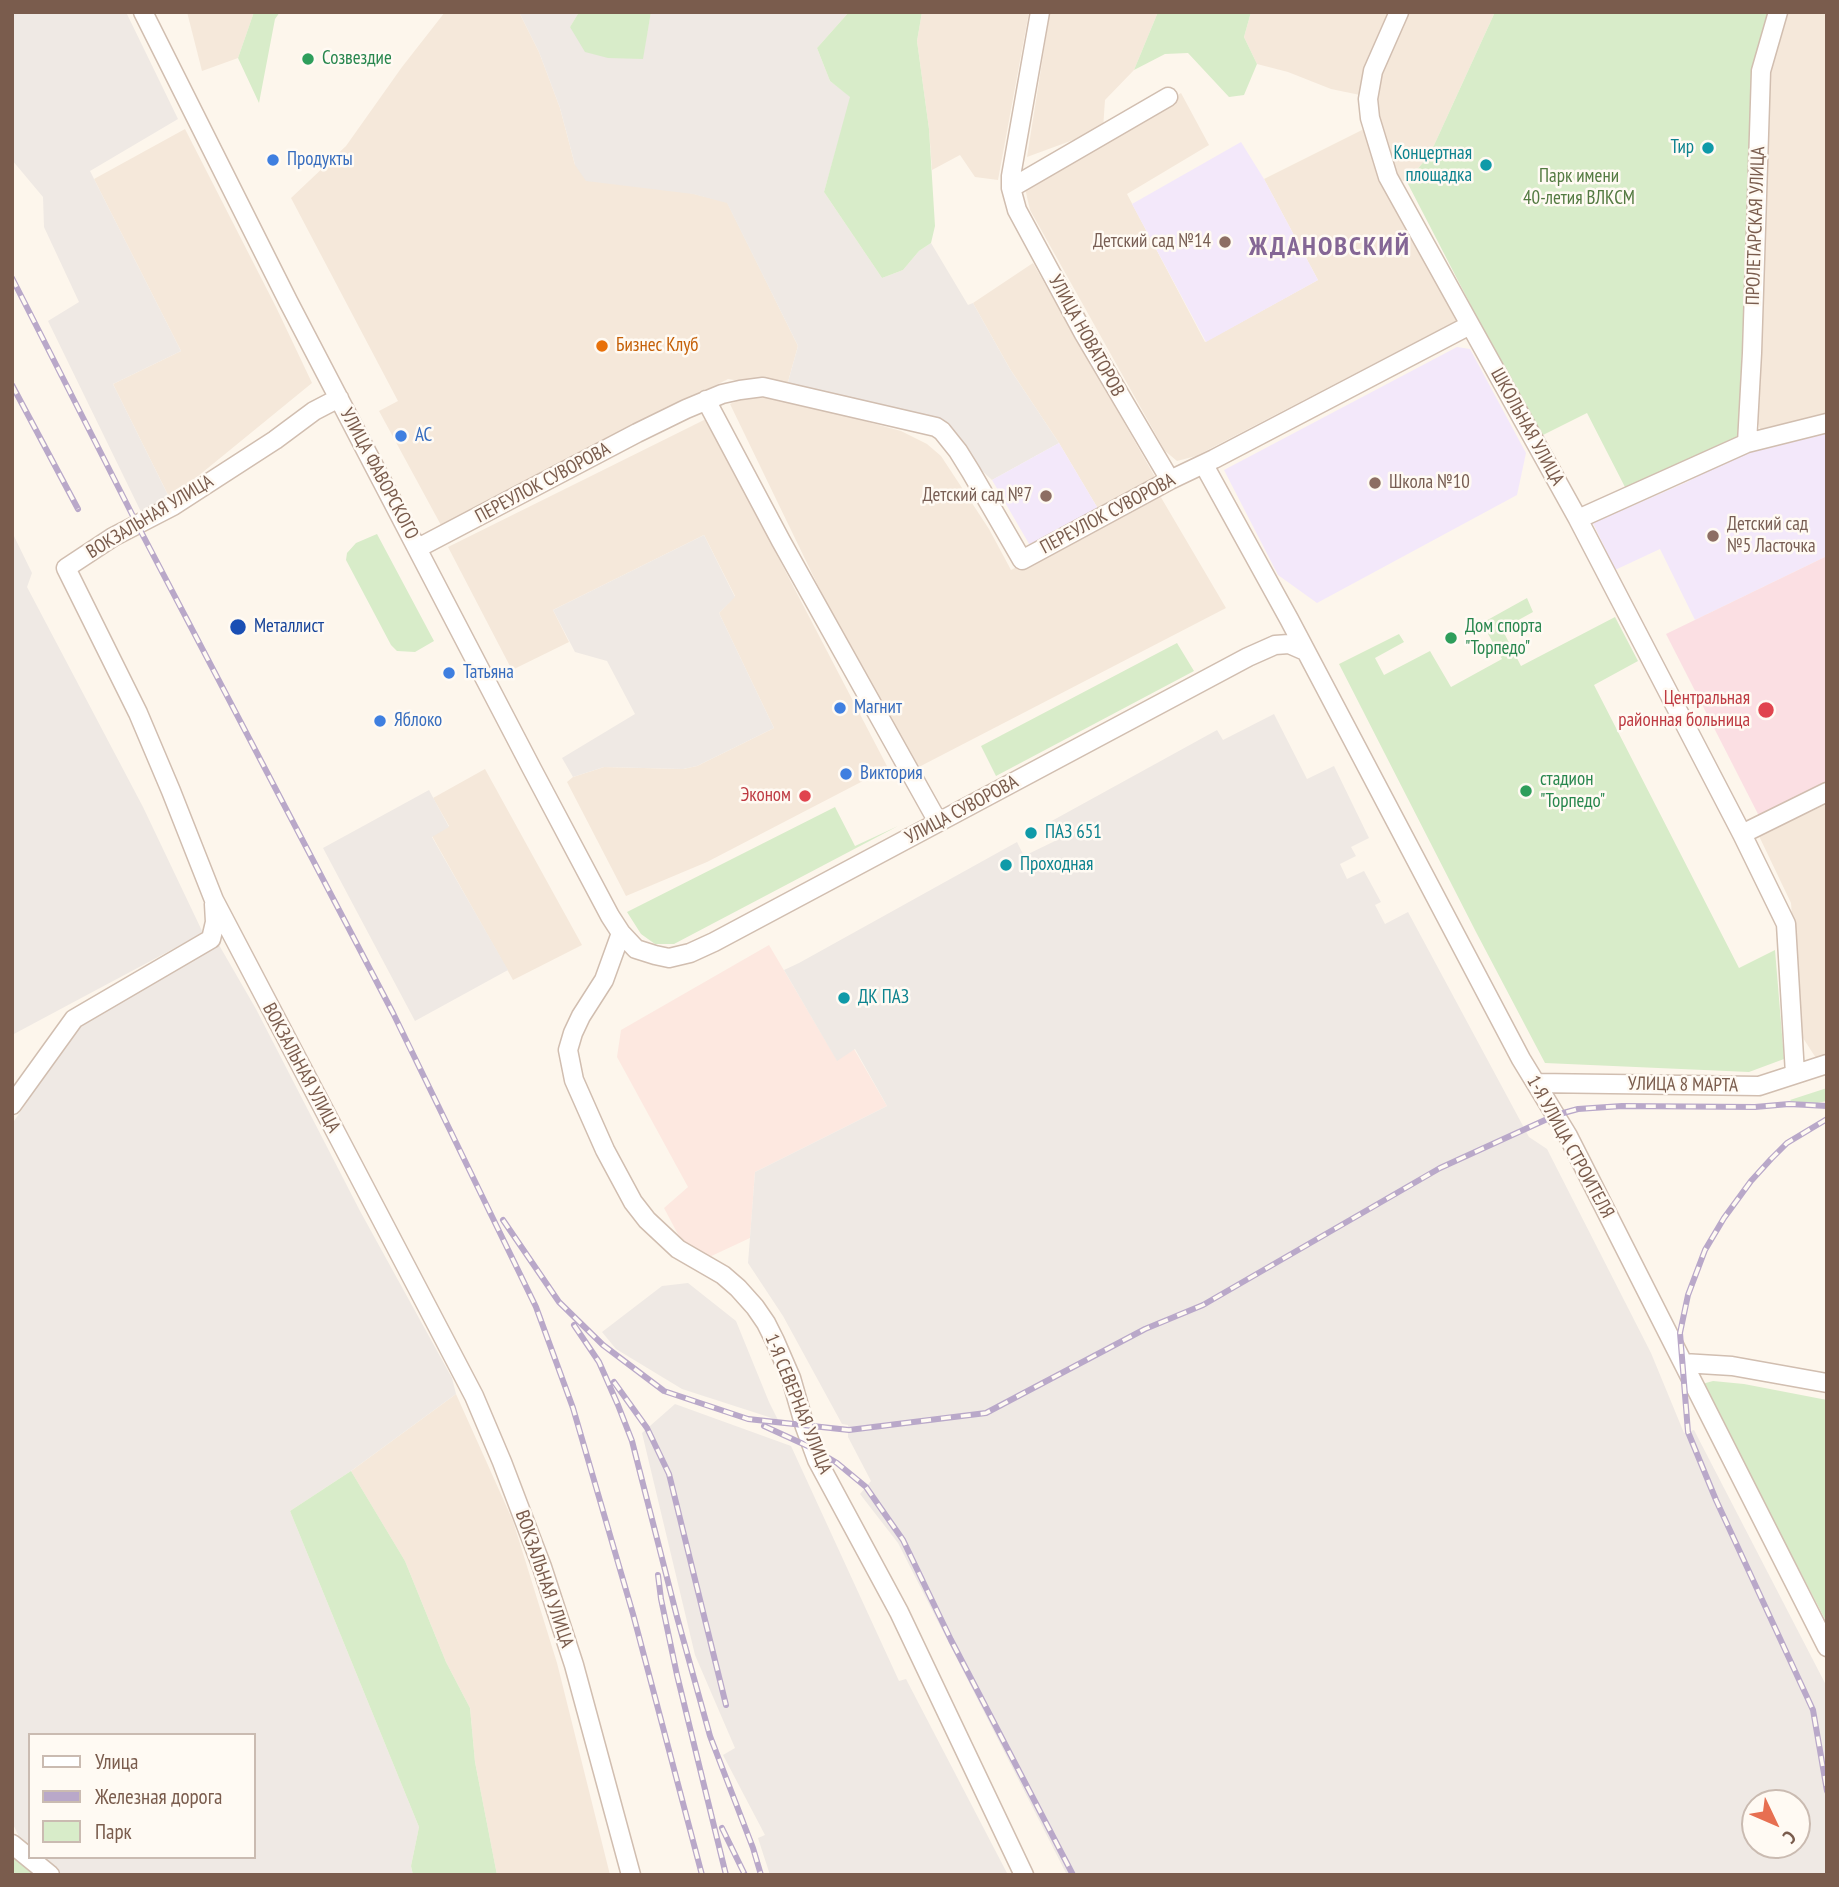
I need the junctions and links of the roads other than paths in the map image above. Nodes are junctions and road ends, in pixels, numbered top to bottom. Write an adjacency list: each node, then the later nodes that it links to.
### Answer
1 (143, 12): 8 (street, УЛИЦА ФАВОРСКОГО)
2 (1040, 12): 6 (street, УЛИЦА НОВАТОРОВ)
3 (1399, 12): 7 (street, ШКОЛЬНАЯ УЛИЦА)
4 (1778, 12): 11 (street, ПРОЛЕТАРСКАЯ УЛИЦА)
5 (1168, 97): 6 (street)
6 (1011, 188): 13 (street, УЛИЦА НОВАТОРОВ)
7 (1470, 325): 12 (street, ПЕРЕУЛОК СУВОРОВА); 14 (street, ШКОЛЬНАЯ УЛИЦА)
8 (339, 398): 15 (street, УЛИЦА ФАВОРСКОГО); 20 (street, ВОКЗАЛЬНАЯ УЛИЦА)
9 (706, 400): 13 (street, ПЕРЕУЛОК СУВОРОВА); 15 (street, ПЕРЕУЛОК СУВОРОВА); 18 (street)
10 (1827, 423): 11 (street)
11 (1747, 443): 14 (street)
12 (1204, 465): 13 (street, ПЕРЕУЛОК СУВОРОВА); 16 (street)
13 (1170, 480)
14 (1578, 519): 19 (street, ШКОЛЬНАЯ УЛИЦА)
15 (418, 548): 21 (street, УЛИЦА ФАВОРСКОГО)
16 (1305, 651): 18 (street, УЛИЦА СУВОРОВА); 24 (street, 1-Я УЛИЦА СТРОИТЕЛЯ)
17 (1827, 792): 19 (street)
18 (938, 822): 21 (street, УЛИЦА СУВОРОВА)
19 (1742, 834): 23 (street, ШКОЛЬНАЯ УЛИЦА)
20 (214, 900): 25 (street); 33 (street, ВОКЗАЛЬНАЯ УЛИЦА)
21 (621, 933): 34 (street, 1-Я СЕВЕРНАЯ УЛИЦА)
22 (1827, 1064): 23 (street, УЛИЦА 8 МАРТА)
23 (1795, 1074): 24 (street, УЛИЦА 8 МАРТА)
24 (1536, 1083): 26 (street, 1-Я УЛИЦА СТРОИТЕЛЯ)
25 (12, 1105)
26 (1683, 1363): 27 (street); 28 (street, 1-Я УЛИЦА СТРОИТЕЛЯ)
27 (1827, 1383)
28 (1827, 1647)
29 (12, 1844): 30 (street)
30 (28, 1857)
31 (30, 1859): 32 (street)
32 (50, 1875)
33 (631, 1875)
34 (1024, 1875)

